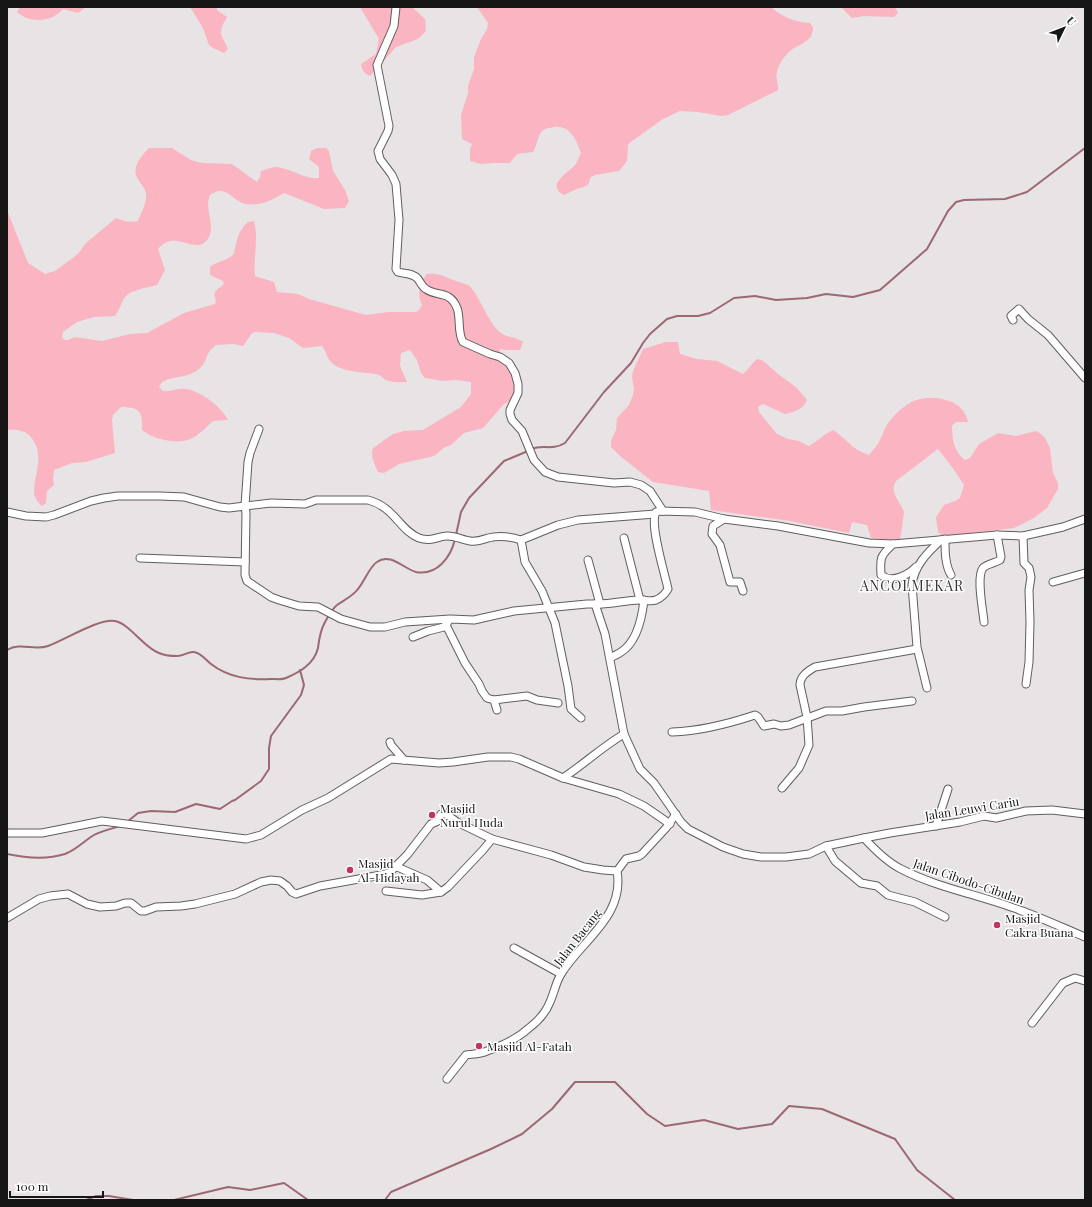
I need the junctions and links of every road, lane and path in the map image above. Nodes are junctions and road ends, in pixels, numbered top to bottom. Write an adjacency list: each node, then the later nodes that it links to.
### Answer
1 (396, 7): 6 (street)
2 (1013, 320): 3 (street)
3 (1085, 378)
4 (259, 429): 5 (street)
5 (245, 506): 7 (street); 14 (street); 19 (street)
6 (663, 511): 8 (street); 9 (street)
7 (7, 512)
8 (654, 514): 14 (street); 25 (street)
9 (724, 519): 16 (street); 24 (street)
10 (1085, 519): 12 (street)
11 (998, 535): 12 (street); 15 (street); 29 (street)
12 (1023, 536): 34 (street)
13 (624, 538): 25 (street)
14 (521, 540): 27 (street)
15 (943, 540): 16 (street); 20 (street); 22 (street)
16 (893, 544): 20 (street)
17 (140, 558): 19 (street)
18 (588, 560): 26 (street)
19 (245, 562): 28 (street)
20 (917, 566): 32 (street)
21 (1085, 573): 23 (street)
22 (951, 575)
23 (1053, 582)
24 (743, 591)
25 (642, 600): 26 (street); 33 (street)
26 (597, 604): 27 (street); 33 (street)
27 (549, 608): 28 (street); 41 (street)
28 (450, 619): 30 (street)
29 (984, 622)
30 (446, 626): 31 (street); 36 (street)
31 (413, 637)
32 (918, 649): 35 (street); 40 (street)
33 (610, 658): 43 (street)
34 (1026, 684)
35 (927, 688)
36 (494, 700): 38 (street); 39 (street)
37 (912, 701): 40 (street)
38 (558, 703)
39 (496, 710)
40 (807, 717): 42 (street); 47 (street)
41 (581, 718)
42 (672, 732)
43 (624, 734): 46 (street); 49 (street)
44 (390, 742): 45 (street)
45 (404, 760): 46 (street); 53 (street)
46 (563, 778): 51 (street)
47 (782, 788)
48 (948, 789): 52 (street)
49 (676, 814): 51 (street); 56 (street)
50 (1085, 814): 52 (street, Jalan Leuwi Cariu)
51 (670, 824): 58 (street)
52 (936, 826): 54 (street, Jalan Leuwi Cariu)
53 (7, 833)
54 (864, 838): 56 (street); 63 (street, Jalan Cibodo-Cibulan)
55 (492, 839): 57 (street); 58 (street); 60 (street)
56 (826, 846): 61 (street)
57 (395, 866): 60 (street); 62 (street)
58 (617, 871): 65 (street, Jalan Bacang)
59 (386, 891): 60 (street)
60 (441, 892)
61 (945, 917)
62 (7, 918)
63 (1085, 937)
64 (514, 948): 65 (street)
65 (561, 974): 68 (street, Jalan Bacang)
66 (1085, 981): 67 (street)
67 (1032, 1024)
68 (447, 1079)

